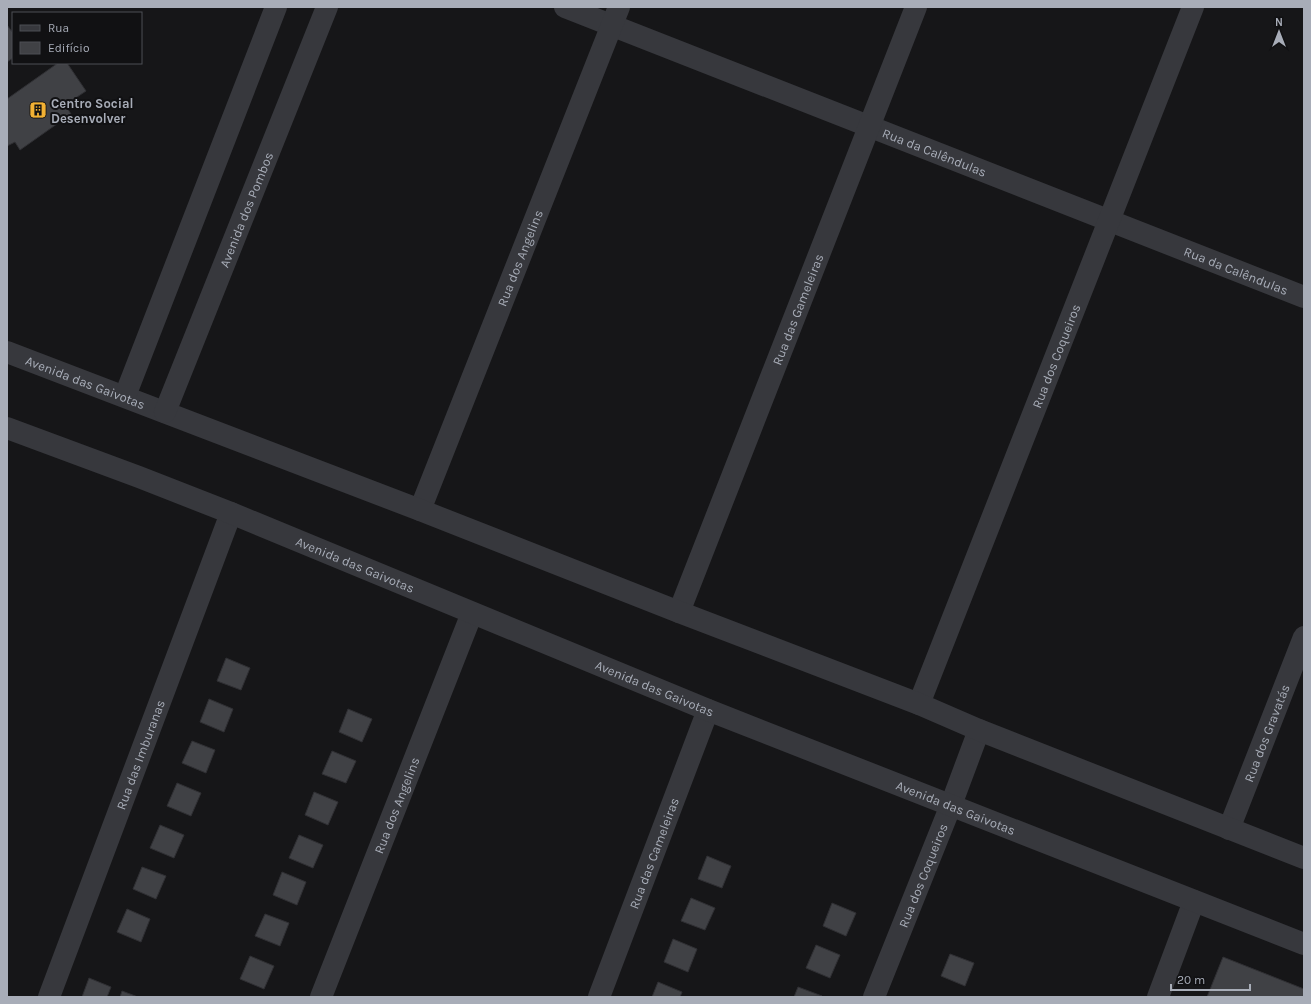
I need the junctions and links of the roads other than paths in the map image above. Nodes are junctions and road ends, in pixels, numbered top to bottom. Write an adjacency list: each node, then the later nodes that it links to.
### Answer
1 (276, 7): 11 (street)
2 (327, 7): 12 (street, Avenida dos Pombos)
3 (565, 7): 6 (street, Rua da Calêndulas)
4 (916, 7): 7 (street, Rua das Gameleiras)
5 (1193, 7): 8 (street, Rua dos Coqueiros)
6 (615, 16): 7 (street, Rua da Calêndulas); 14 (street, Rua dos Angelins)
7 (870, 126): 8 (street, Rua da Calêndulas); 16 (street, Rua das Gameleiras)
8 (1109, 220): 9 (street, Rua da Calêndulas); 19 (street, Rua dos Coqueiros)
9 (1304, 297)
10 (7, 352): 11 (street, Avenida das Gaivotas)
11 (124, 396): 12 (street, Avenida das Gaivotas)
12 (165, 412): 14 (street, Avenida das Gaivotas)
13 (7, 428): 15 (street, Avenida das Gaivotas)
14 (420, 510): 16 (street, Avenida das Gaivotas)
15 (231, 513): 17 (street, Avenida das Gaivotas); 27 (street, Rua das Imburanas)
16 (680, 612): 19 (street, Avenida das Gaivotas)
17 (472, 613): 20 (street, Avenida das Gaivotas); 28 (street, Rua dos Angelins)
18 (1304, 638): 23 (street, Rua dos Gravatás)
19 (918, 704): 21 (street, Avenida das Gaivotas)
20 (708, 710): 22 (street, Avenida das Gaivotas); 29 (street, Rua das Cameleiras)
21 (979, 730): 22 (street, Rua dos Coqueiros); 23 (street, Avenida das Gaivotas)
22 (951, 806): 25 (street, Avenida das Gaivotas); 30 (street, Rua dos Coqueiros)
23 (1229, 828): 24 (street, Avenida das Gaivotas)
24 (1304, 858)
25 (1194, 901): 26 (street, Avenida das Gaivotas); 31 (street)
26 (1304, 944)
27 (49, 997)
28 (321, 997)
29 (599, 997)
30 (874, 997)
31 (1158, 997)

